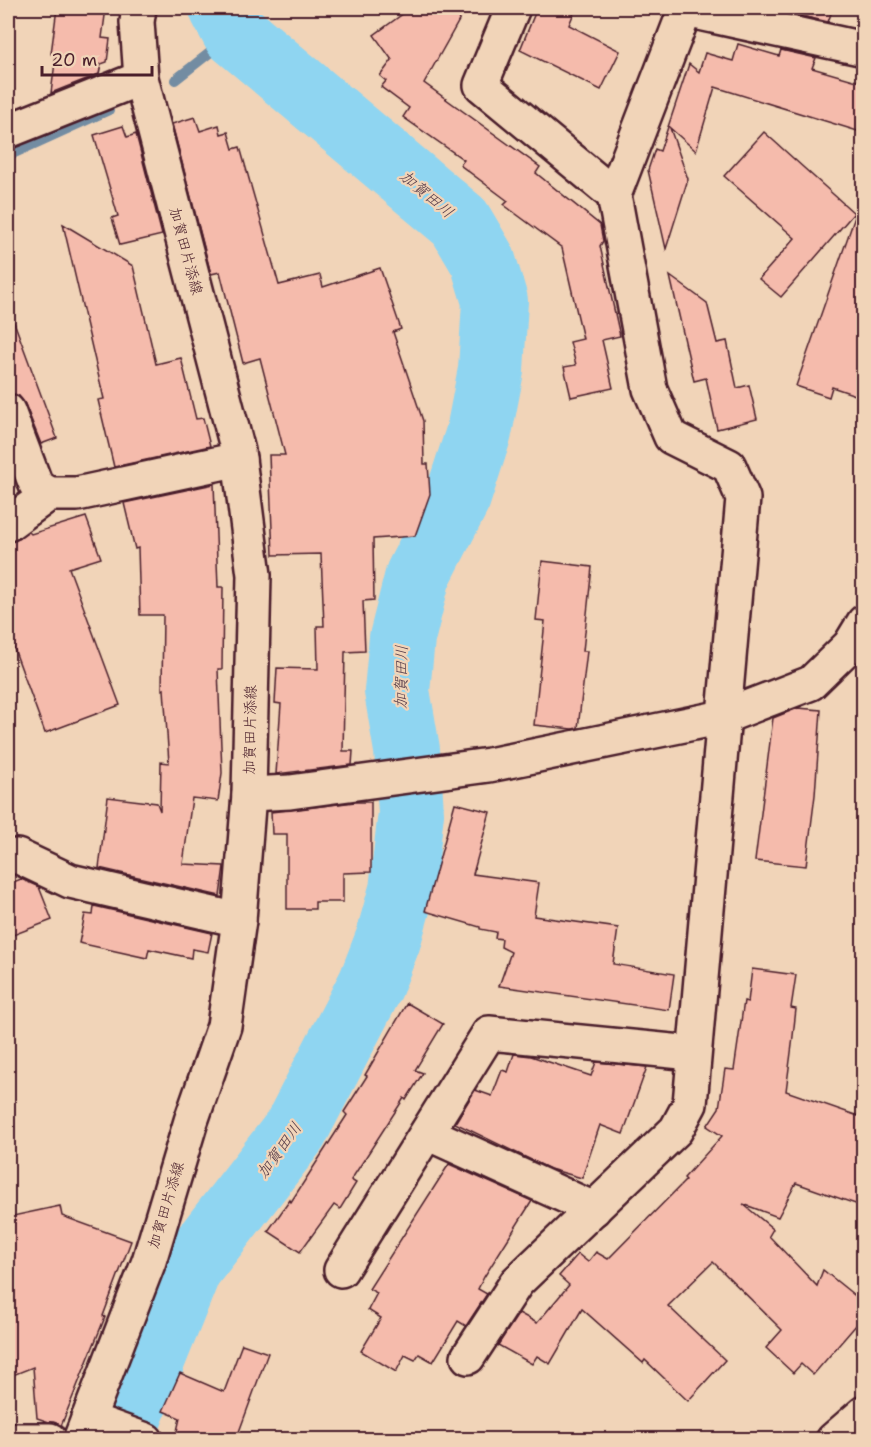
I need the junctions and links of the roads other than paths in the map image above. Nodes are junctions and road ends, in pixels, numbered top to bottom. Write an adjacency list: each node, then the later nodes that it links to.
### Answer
1 (139, 8): 5 (street, 加賀田片添線)
2 (513, 8): 7 (street)
3 (686, 9): 4 (street); 7 (street)
4 (864, 49)
5 (141, 78): 6 (street); 9 (street, 加賀田片添線)
6 (8, 131)
7 (614, 195): 13 (street)
8 (8, 411): 10 (street)
9 (239, 459): 10 (street); 14 (street, 加賀田片添線)
10 (49, 494): 11 (street)
11 (8, 524)
12 (864, 622): 13 (street)
13 (723, 717): 14 (street); 17 (street)
14 (249, 795): 16 (street, 加賀田片添線)
15 (8, 857): 16 (street)
16 (239, 920): 23 (street, 加賀田片添線)
17 (692, 1053): 18 (street); 19 (street)
18 (427, 1133): 19 (street); 20 (street)
19 (594, 1209): 21 (street)
20 (341, 1270)
21 (468, 1357)
22 (864, 1413): 27 (street)
23 (90, 1427): 24 (street)
24 (154, 1434)
25 (9, 1440): 26 (street)
26 (50, 1440)
27 (833, 1440)

